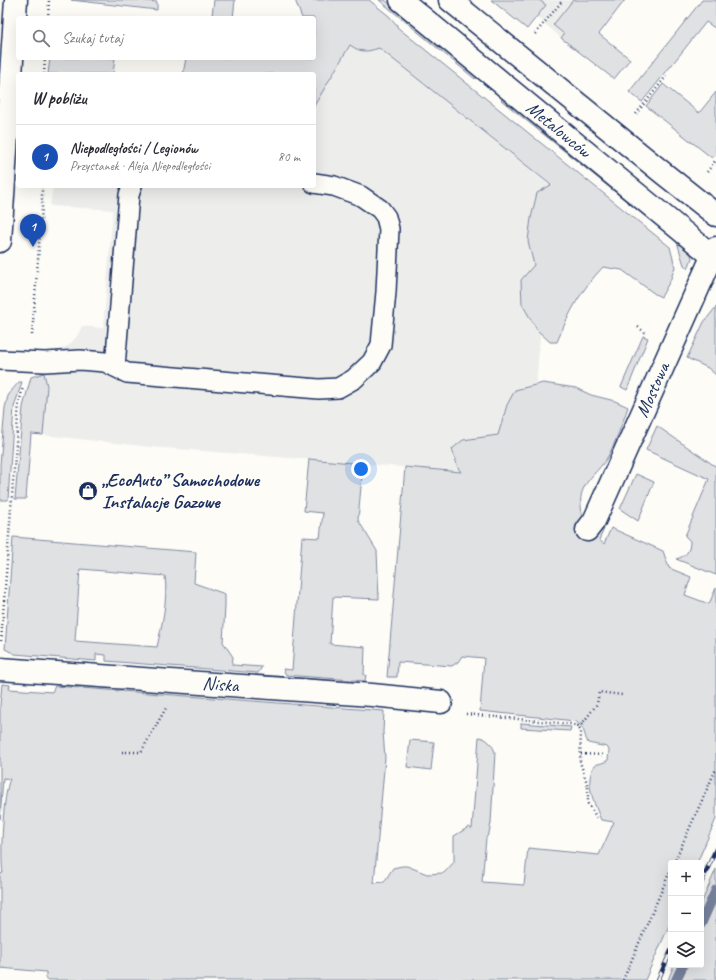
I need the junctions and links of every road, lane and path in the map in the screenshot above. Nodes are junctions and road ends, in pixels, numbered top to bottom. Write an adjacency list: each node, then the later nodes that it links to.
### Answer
1 (16, 0): 18 (street)
2 (49, 0): 6 (path)
3 (401, 0): 19 (street, Metalowców)
4 (450, 0): 17 (street, Metalowców)
5 (563, 0): 7 (path)
6 (48, 16)
7 (544, 23)
8 (45, 60): 9 (path)
9 (44, 72)
10 (668, 74): 11 (path)
11 (635, 115)
12 (716, 160): 13 (path)
13 (706, 172)
14 (316, 183): 24 (lane)
15 (42, 188): 23 (path)
16 (131, 188): 24 (lane)
17 (716, 214)
18 (0, 241)
19 (715, 254): 25 (street, Mostowa)
20 (638, 327): 21 (path)
21 (648, 335)
22 (0, 360): 23 (lane)
23 (30, 362): 24 (lane); 26 (path)
24 (115, 367)
25 (587, 530)
26 (0, 659): 27 (street, Niska)
27 (172, 681): 29 (street, Niska); 32 (path)
28 (622, 695): 31 (path)
29 (441, 702)
30 (465, 714): 31 (path)
31 (579, 728): 33 (path)
32 (122, 752)
33 (581, 754): 34 (path); 36 (path)
34 (604, 755)
35 (716, 768): 37 (path)
36 (597, 818)
37 (675, 860)
38 (668, 876): 39 (path)
39 (623, 980)

